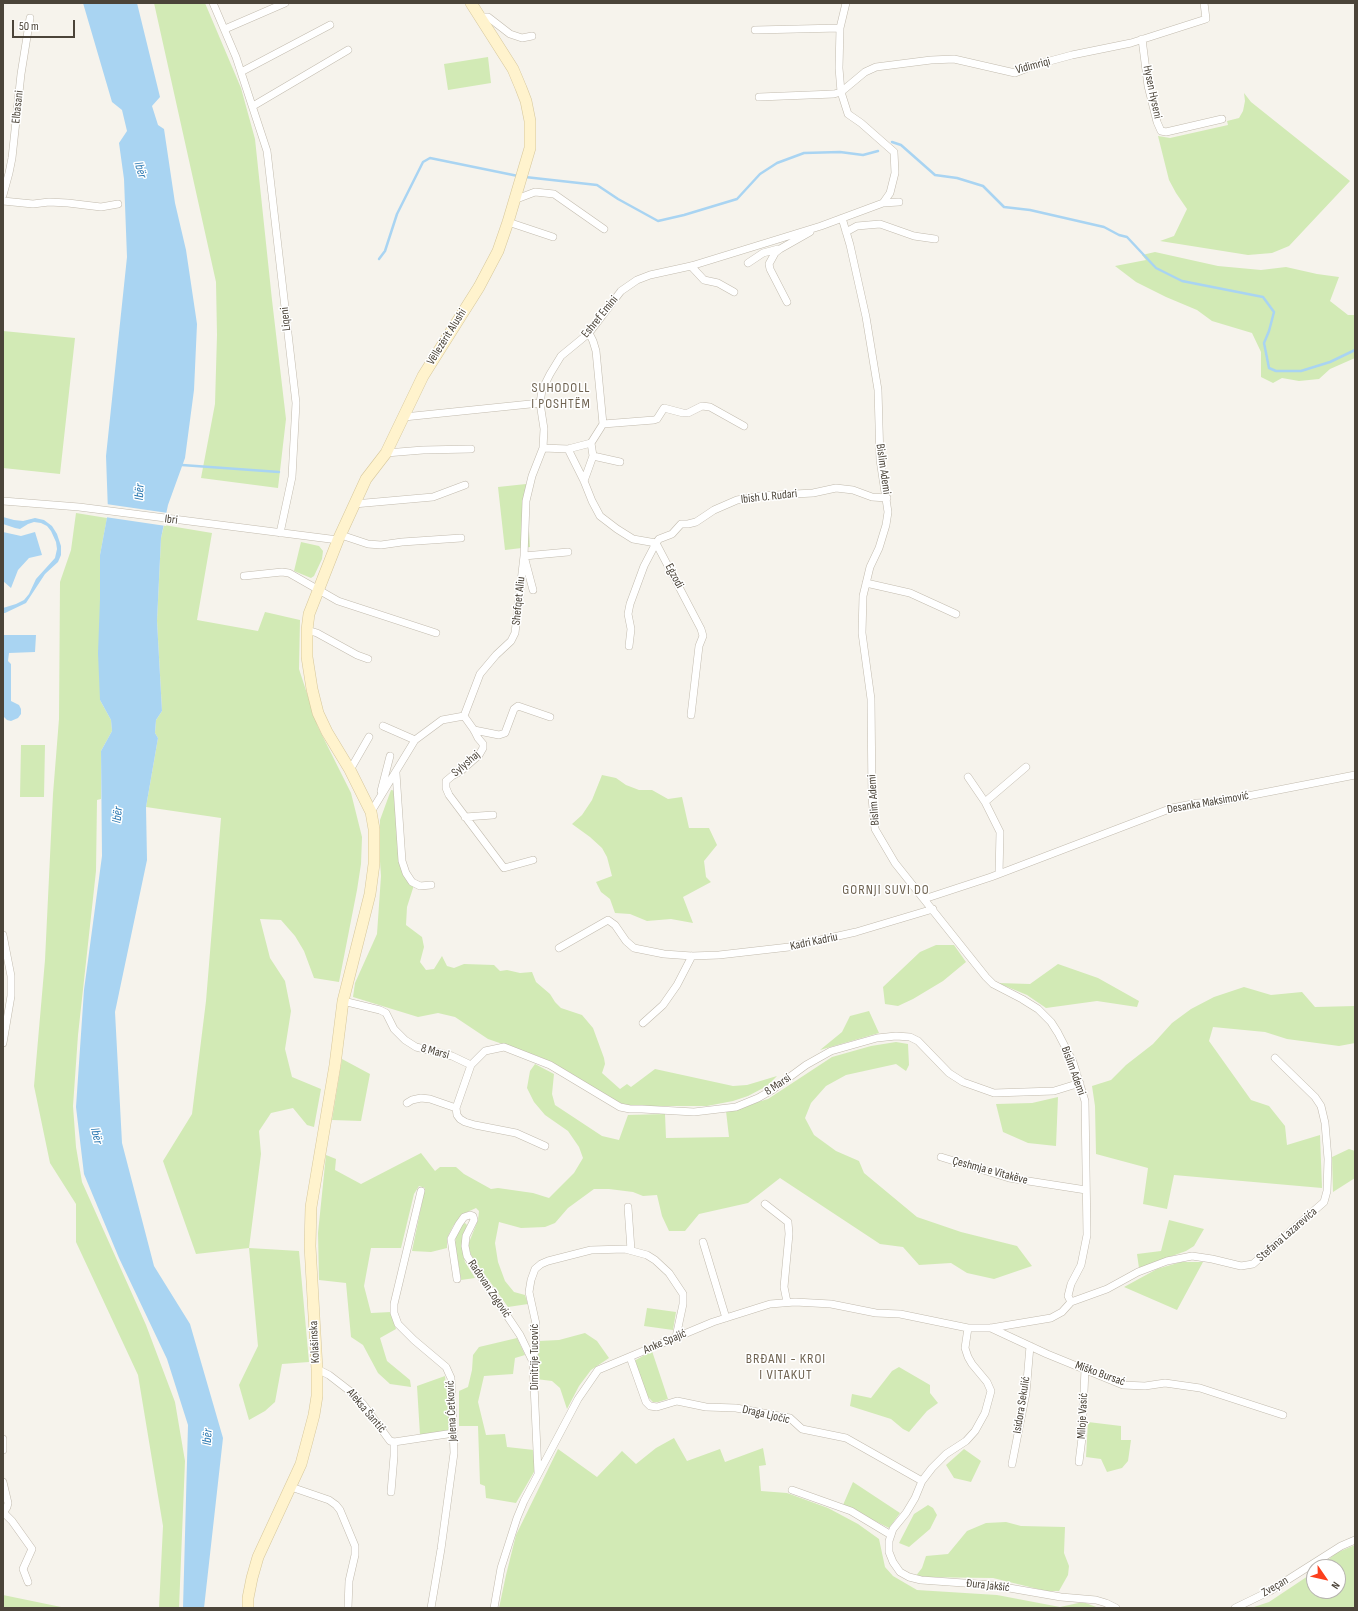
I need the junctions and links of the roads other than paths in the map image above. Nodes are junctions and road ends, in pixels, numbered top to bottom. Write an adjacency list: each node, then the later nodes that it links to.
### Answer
1 (213, 3): 10 (street, Liqeni)
2 (285, 3): 10 (street)
3 (471, 3): 6 (main road, Vëllezërit Alushi)
4 (846, 3): 9 (street)
5 (1204, 3): 13 (street, Vidimriqi)
6 (480, 17): 12 (street); 21 (main road, Vëllezërit Alushi)
7 (30, 18): 20 (street, Elbasani)
8 (330, 25): 15 (street)
9 (840, 28): 11 (street); 16 (street)
10 (225, 29): 15 (street, Liqeni)
11 (755, 30)
12 (532, 36)
13 (1142, 39): 16 (street, Vidimriqi); 19 (street, Hysen Hyseni)
14 (348, 50): 18 (street)
15 (241, 72): 18 (street, Liqeni)
16 (841, 92): 17 (street); 24 (street)
17 (759, 97)
18 (253, 106): 55 (street, Liqeni)
19 (1222, 119)
20 (3, 195)
21 (513, 200): 27 (main road, Vëllezërit Alushi); 29 (street)
22 (3, 201): 25 (street)
23 (899, 202): 24 (street)
24 (883, 203): 26 (street)
25 (118, 204)
26 (842, 218): 28 (street, Eshref Emini); 30 (street, Bislim Ademi)
27 (508, 222): 31 (street); 40 (main road, Vëllezërit Alushi)
28 (821, 226): 33 (street, Eshref Emini); 35 (street, Eshref Emini)
29 (604, 229)
30 (846, 232): 32 (street); 52 (street, Bislim Ademi)
31 (553, 237)
32 (935, 239)
33 (780, 249): 34 (street, Eshref Emini); 37 (street, Eshref Emini)
34 (748, 264)
35 (690, 266): 36 (street); 38 (street, Eshref Emini)
36 (734, 292)
37 (787, 302)
38 (589, 333): 39 (street, Eshref Emini); 41 (street)
39 (540, 404): 40 (street); 45 (street, Shefqet Aliu)
40 (404, 417): 47 (main road, Vëllezërit Alushi)
41 (603, 424): 42 (street); 43 (street)
42 (744, 426)
43 (591, 443): 46 (street); 48 (street)
44 (470, 448): 47 (street)
45 (543, 448): 46 (street); 60 (street, Shefqet Aliu)
46 (568, 449): 50 (street)
47 (386, 453): 54 (main road, Vëllezërit Alushi)
48 (593, 456): 49 (street); 50 (street)
49 (620, 462)
50 (584, 482): 58 (street)
51 (465, 485): 54 (street)
52 (887, 498): 58 (street, Ibish U. Rudari); 62 (street, Bislim Ademi)
53 (3, 501): 55 (street, Ibri)
54 (354, 504): 56 (main road, Vëllezërit Alushi)
55 (280, 533): 56 (street, Ibri)
56 (339, 538): 57 (street); 63 (main road, Vëllezërit Alushi)
57 (461, 538)
58 (656, 543): 68 (street, Egzodi); 70 (street, Egzodi)
59 (568, 552): 60 (street)
60 (524, 556): 64 (street, Shefqet Aliu); 71 (street, Shefqet Aliu)
61 (244, 576): 63 (street)
62 (866, 583): 65 (street); 91 (street, Bislim Ademi)
63 (318, 590): 66 (main road, Vëllezërit Alushi); 67 (street)
64 (533, 590)
65 (956, 614)
66 (307, 630): 69 (street); 79 (main road, Vëllezërit Alushi)
67 (436, 633)
68 (629, 646)
69 (368, 659)
70 (691, 715)
71 (464, 716): 74 (street, Sylyshaj); 76 (street)
72 (550, 717): 74 (street, Sylyshaj)
73 (383, 726): 76 (street)
74 (474, 730): 87 (street, Sylyshaj)
75 (369, 737): 79 (street)
76 (415, 740): 80 (street)
77 (390, 756): 83 (street)
78 (1026, 767): 84 (street)
79 (350, 770): 85 (main road, Vëllezërit Alushi)
80 (396, 773): 83 (street); 90 (street)
81 (1355, 775): 89 (street, Desanka Maksimović)
82 (968, 777): 84 (street)
83 (379, 798): 85 (street)
84 (985, 802): 89 (street)
85 (371, 812): 96 (main road, Vëllezërit Alushi)
86 (493, 815): 87 (street)
87 (465, 817): 88 (street, Sylyshaj)
88 (533, 860)
89 (999, 874): 91 (street, Desanka Maksimović)
90 (430, 885)
91 (924, 899): 92 (street, Bislim Ademi)
92 (933, 909): 95 (street, Kadri Kadriu); 101 (street, Bislim Ademi)
93 (3, 935): 98 (street)
94 (559, 948): 95 (street, Kadri Kadriu)
95 (692, 956): 97 (street)
96 (343, 1001): 100 (street, 8 Marsi); 122 (main road, Kolašinska)
97 (643, 1023)
98 (3, 1042)
99 (1275, 1058): 114 (street, Stefana Lazarevića)
100 (471, 1065): 101 (street, 8 Marsi); 103 (street, 8 Marsi)
101 (1080, 1083): 106 (street, Bislim Ademi)
102 (407, 1103): 103 (street)
103 (456, 1108): 104 (street)
104 (545, 1146)
105 (941, 1157): 106 (street, Çeshmja e Vitakëve)
106 (1086, 1190): 114 (street, Bislim Ademi)
107 (421, 1191): 125 (street, Jelena Ćetković)
108 (765, 1204): 113 (street)
109 (628, 1208): 111 (street)
110 (703, 1242): 115 (street)
111 (631, 1250): 118 (street, Dimitrije Tucović); 121 (street, Dimitrije Tucović)
112 (457, 1279): 121 (street, Radovan Zogović)
113 (787, 1302): 115 (street, Anke Spajić); 116 (street, Anke Spajić)
114 (1071, 1302): 117 (street)
115 (726, 1318): 118 (street, Anke Spajić)
116 (968, 1328): 117 (street, Anke Spajić); 132 (street)
117 (991, 1328): 119 (street, Miško Bursać)
118 (676, 1337): 120 (street, Anke Spajić)
119 (1030, 1346): 123 (street, Miško Bursać); 130 (street, Isidora Sekulić)
120 (630, 1357): 131 (street, Anke Spajić); 132 (street, Draga Ljočic)
121 (533, 1362): 131 (street, Dimitrije Tucović)
122 (317, 1369): 127 (street, Aleksa Šantić); 134 (main road, Kolašinska)
123 (1085, 1369): 124 (street, Miško Bursać); 129 (street, Miloje Vasić)
124 (1283, 1415)
125 (454, 1433): 127 (street, Aleksa Šantić); 143 (street, Jelena Ćetković)
126 (3, 1439): 128 (street)
127 (394, 1442): 136 (street, Aleksa Šantić)
128 (3, 1450)
129 (1079, 1462)
130 (1012, 1464)
131 (538, 1475): 144 (street, Anke Spajić)
132 (922, 1481): 138 (street)
133 (3, 1482): 137 (street)
134 (291, 1487): 141 (main road, Kolašinska); 142 (street)
135 (792, 1490): 138 (street)
136 (391, 1492)
137 (3, 1513): 140 (street)
138 (891, 1535): 145 (street, Ðura Jakšić)
139 (1355, 1540): 146 (street, Zveçan)
140 (28, 1582)
141 (248, 1608)
142 (348, 1608)
143 (431, 1608)
144 (494, 1608)
145 (1116, 1608)
146 (1235, 1608)

